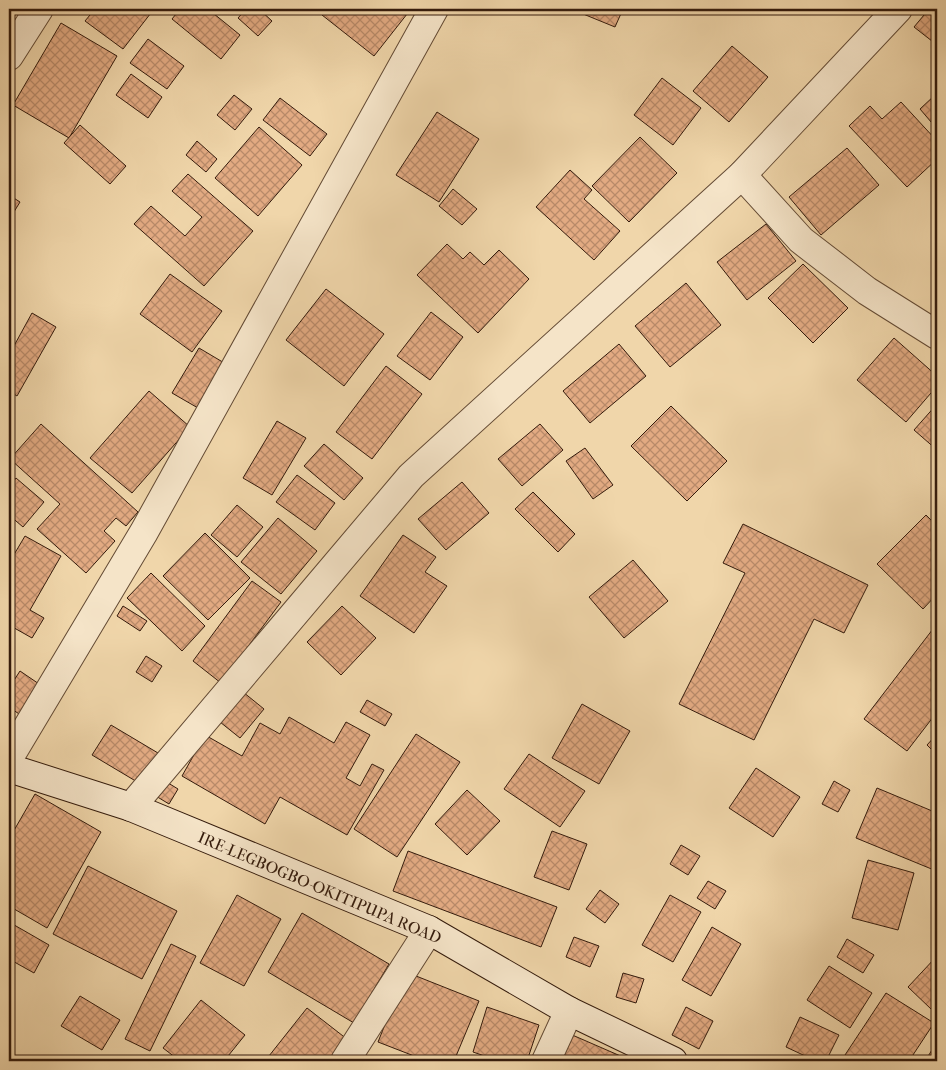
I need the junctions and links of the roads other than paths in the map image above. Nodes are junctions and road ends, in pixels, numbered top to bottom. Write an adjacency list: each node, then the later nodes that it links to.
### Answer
1 (39, 9): 4 (street)
2 (434, 9): 7 (street)
3 (898, 9): 5 (street)
4 (9, 56)
5 (742, 175): 6 (street); 9 (street)
6 (937, 335)
7 (9, 758)
8 (9, 768): 9 (street, IRE-LEGBOGBO-OKITIPUPA ROAD)
9 (131, 807): 10 (street, IRE-LEGBOGBO-OKITIPUPA ROAD)
10 (429, 930): 11 (street, IRE-LEGBOGBO-OKITIPUPA ROAD); 12 (street)
11 (569, 1011): 13 (street); 14 (street, IRE-LEGBOGBO-OKITIPUPA ROAD)
12 (345, 1061)
13 (546, 1061)
14 (672, 1061)

